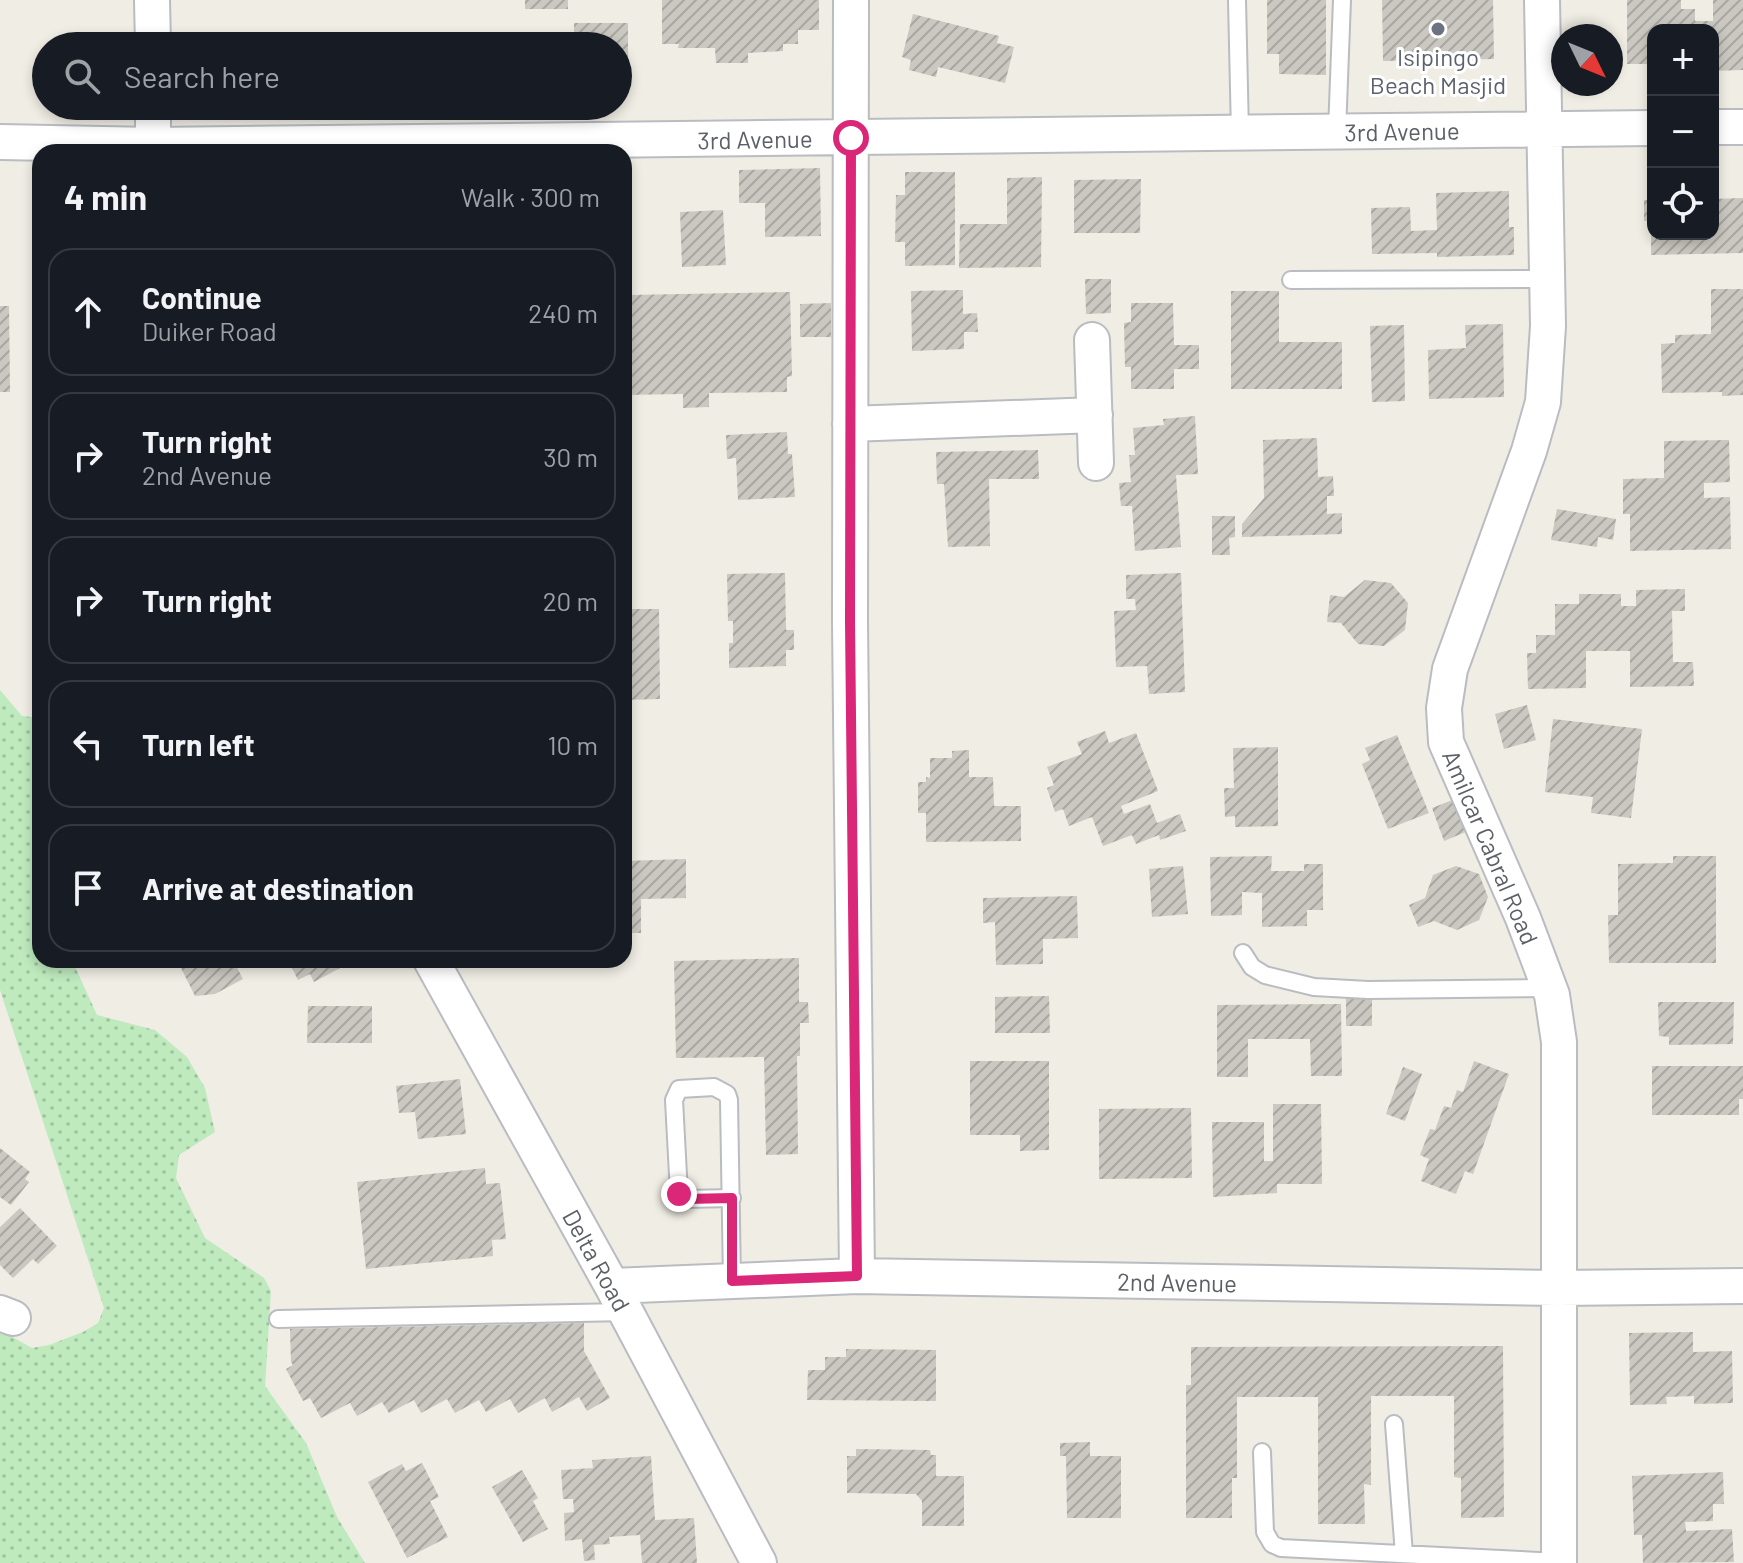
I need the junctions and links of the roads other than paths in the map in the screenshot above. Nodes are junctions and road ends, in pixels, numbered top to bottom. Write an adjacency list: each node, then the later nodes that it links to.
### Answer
1 (152, 0): 6 (street)
2 (851, 0): 14 (street)
3 (1237, 0): 13 (lane)
4 (1342, 0): 12 (lane)
5 (1542, 0): 11 (street, Amilcar Cabral Road)
6 (153, 32)
7 (153, 120): 17 (street)
8 (1719, 127): 9 (street)
9 (1743, 127)
10 (1647, 128): 11 (street, 3rd Avenue)
11 (1543, 129): 12 (street, 3rd Avenue); 19 (street, Amilcar Cabral Road)
12 (1337, 132): 13 (street, 3rd Avenue)
13 (1240, 133): 14 (street, 3rd Avenue)
14 (851, 138): 18 (street, 3rd Avenue); 23 (street)
15 (0, 142): 16 (street, 3rd Avenue)
16 (51, 144)
17 (154, 144)
18 (433, 144)
19 (1547, 279): 20 (lane); 27 (street, Amilcar Cabral Road)
20 (1291, 280)
21 (1092, 340): 22 (street)
22 (1095, 415): 23 (street); 24 (street)
23 (850, 424): 29 (street)
24 (1096, 463)
25 (1243, 953): 27 (lane)
26 (435, 968): 33 (street, Delta Road)
27 (1549, 988): 32 (street, Amilcar Cabral Road)
28 (732, 1198): 28 (lane); 30 (lane)
29 (857, 1276): 30 (street, 2nd Avenue); 32 (street, 2nd Avenue)
30 (732, 1281): 33 (street, 2nd Avenue)
31 (1743, 1286): 32 (street, 2nd Avenue)
32 (1558, 1288): 38 (street, Amilcar Cabral Road)
33 (619, 1299): 34 (lane); 39 (street, Delta Road)
34 (278, 1319)
35 (1394, 1424): 37 (lane)
36 (1262, 1452): 37 (lane)
37 (1404, 1554): 38 (lane)
38 (1559, 1562)
39 (759, 1563)

